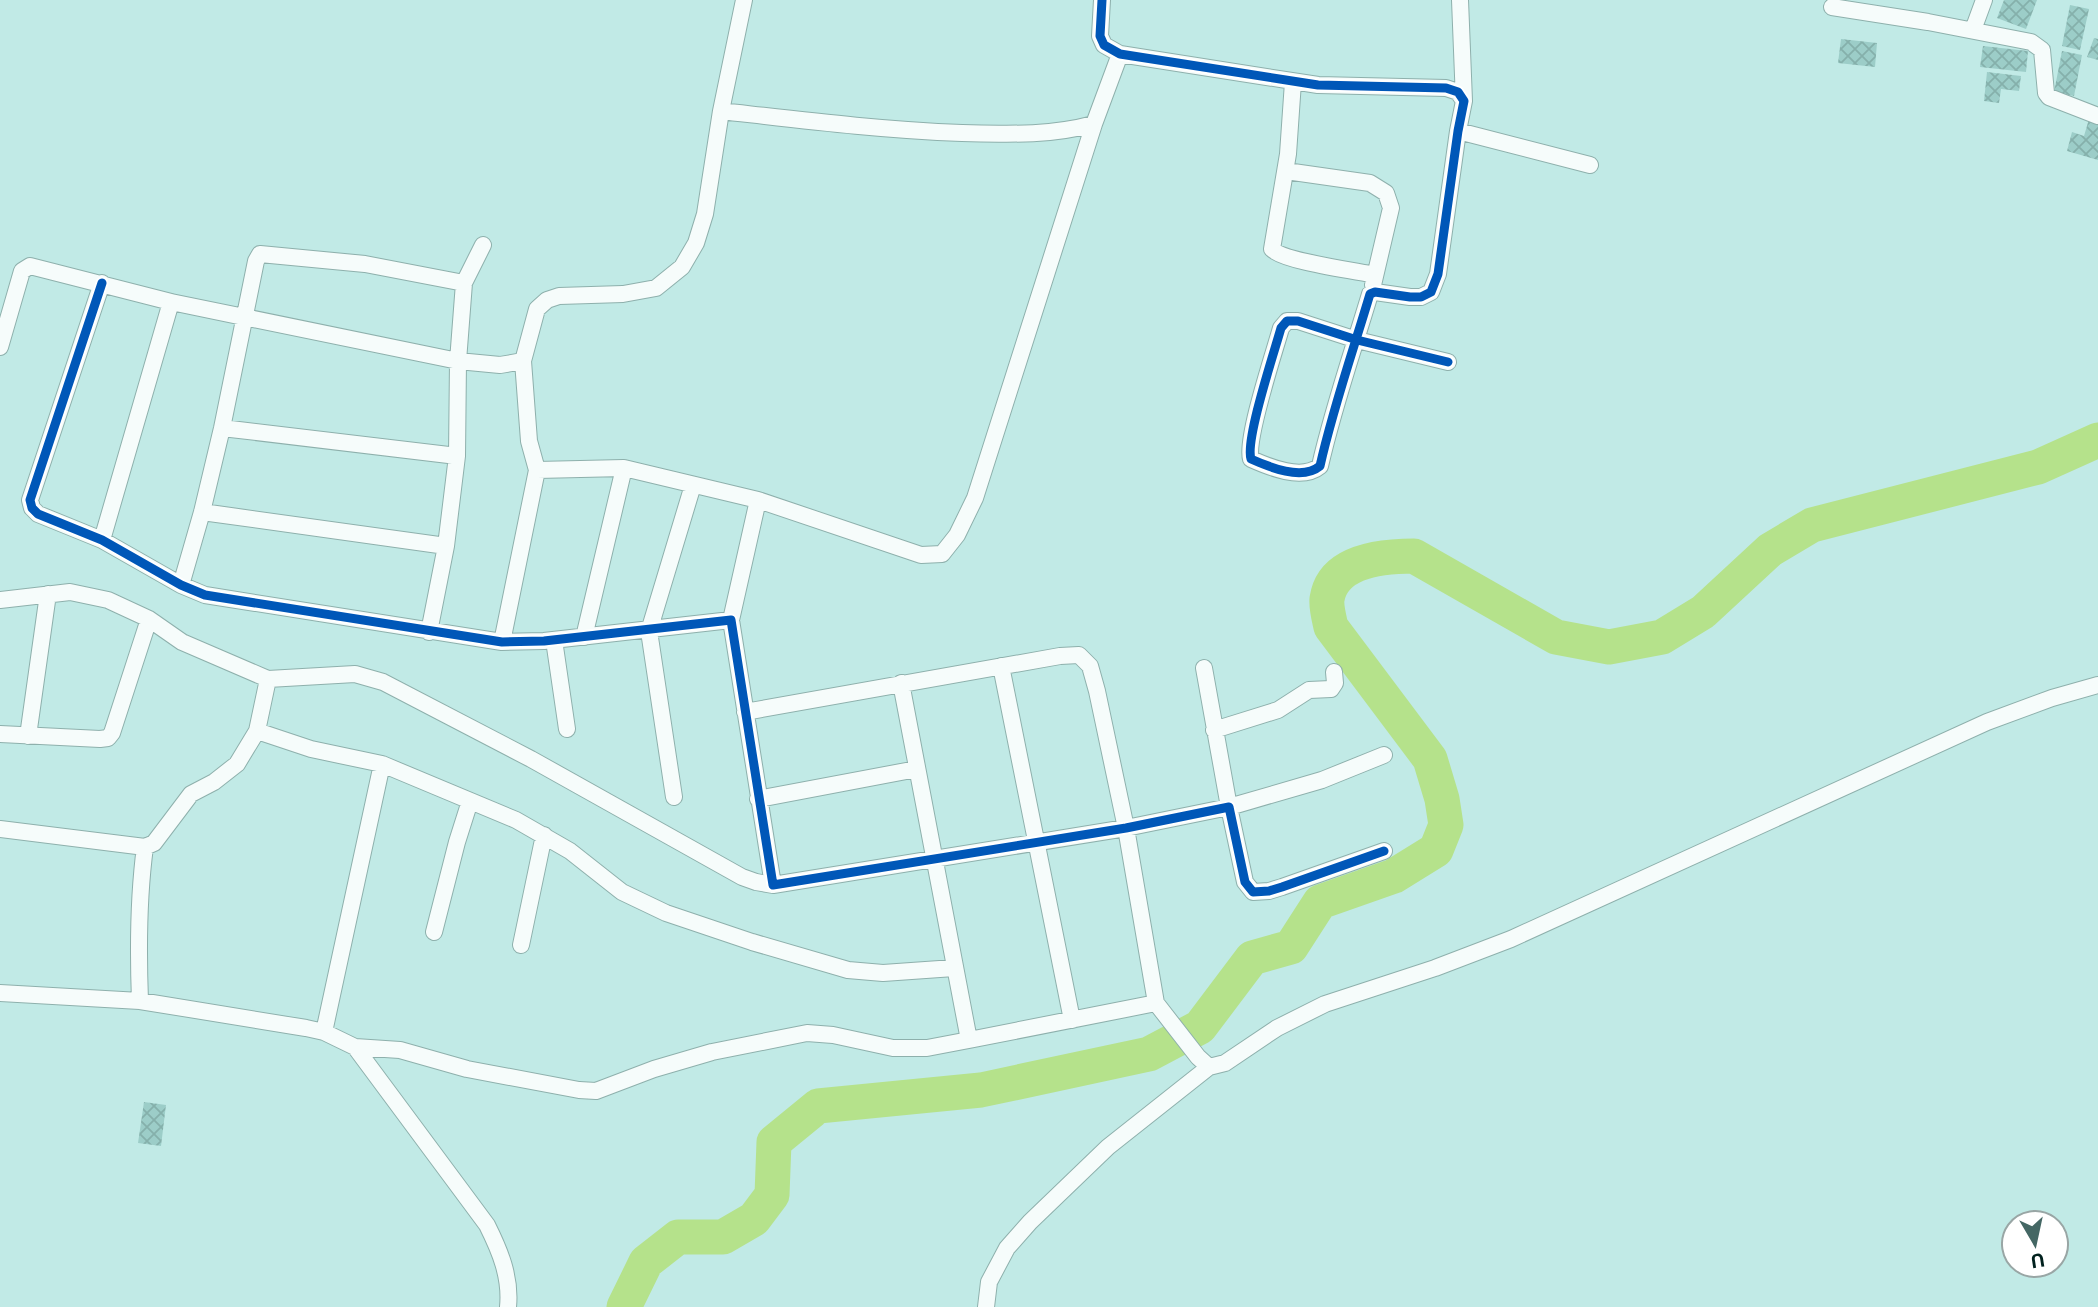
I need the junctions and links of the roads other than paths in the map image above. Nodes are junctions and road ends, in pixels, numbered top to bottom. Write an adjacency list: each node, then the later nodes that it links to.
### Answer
1 (744, 0): 10 (street)
2 (1102, 0): 7 (street)
3 (1460, 0): 9 (street)
4 (1983, 0): 6 (street)
5 (1832, 7): 6 (street)
6 (1973, 30): 11 (street)
7 (1120, 54): 8 (street); 12 (street)
8 (1293, 82): 9 (street); 15 (street)
9 (1464, 101): 13 (street)
10 (721, 111): 12 (street); 27 (street)
11 (2098, 116)
12 (1094, 124): 34 (street)
13 (1458, 131): 14 (street); 21 (street)
14 (1590, 165)
15 (1286, 171): 17 (street); 17 (street)
16 (483, 246): 19 (street)
17 (1375, 275): 21 (street)
18 (102, 283): 20 (street); 22 (street); 36 (street)
19 (464, 283): 23 (street); 26 (street)
20 (7, 292): 25 (street)
21 (1370, 294): 24 (street)
22 (171, 302): 23 (street); 36 (street)
23 (245, 318): 26 (street); 29 (street)
24 (1357, 340): 24 (street); 28 (street)
25 (0, 347)
26 (458, 361): 27 (street); 30 (street)
27 (523, 361): 32 (street)
28 (1448, 362)
29 (222, 428): 30 (street); 35 (street)
30 (457, 456): 37 (street)
31 (624, 468): 32 (street); 33 (street); 45 (street)
32 (537, 470): 47 (street)
33 (693, 485): 34 (street); 43 (street)
34 (758, 500): 42 (street)
35 (202, 512): 37 (street); 38 (street)
36 (102, 540): 38 (street)
37 (446, 546): 44 (street)
38 (181, 585): 44 (street)
39 (48, 593): 40 (street); 41 (street); 59 (street)
40 (0, 600)
41 (149, 619): 51 (street); 59 (street)
42 (732, 620): 43 (street); 54 (street)
43 (649, 631): 45 (street); 63 (street)
44 (429, 632): 47 (street)
45 (584, 636): 46 (street)
46 (554, 640): 47 (street); 55 (street)
47 (502, 642)
48 (1001, 666): 52 (street); 67 (street); 70 (street)
49 (1204, 668): 56 (street)
50 (1334, 672): 56 (street)
51 (268, 679): 57 (street); 74 (street)
52 (901, 683): 54 (street); 62 (street)
53 (2098, 685): 85 (street)
54 (745, 712): 64 (street)
55 (567, 729)
56 (1214, 730): 66 (street)
57 (257, 731): 61 (street); 71 (street)
58 (0, 734): 59 (street)
59 (27, 736)
60 (1384, 755): 66 (street)
61 (382, 764): 65 (street); 82 (street)
62 (917, 769): 64 (street); 73 (street)
63 (674, 797)
64 (758, 799): 74 (street)
65 (470, 802): 69 (street); 75 (street)
66 (1228, 807): 67 (street); 72 (street)
67 (1126, 828): 70 (street); 80 (street)
68 (0, 829): 71 (street)
69 (544, 835): 76 (street); 77 (street)
70 (1035, 842): 73 (street); 81 (street)
71 (145, 847): 79 (street)
72 (1384, 851)
73 (933, 858): 74 (street); 77 (street)
74 (773, 885)
75 (434, 932)
76 (522, 945)
77 (954, 968): 83 (street)
78 (0, 993): 79 (street)
79 (141, 1000): 82 (street)
80 (1156, 1003): 81 (street); 85 (street)
81 (1072, 1020): 83 (street)
82 (324, 1032): 84 (street)
83 (969, 1041): 84 (street)
84 (355, 1046): 86 (street)
85 (1203, 1062): 87 (street)
86 (508, 1307)
87 (986, 1307)

